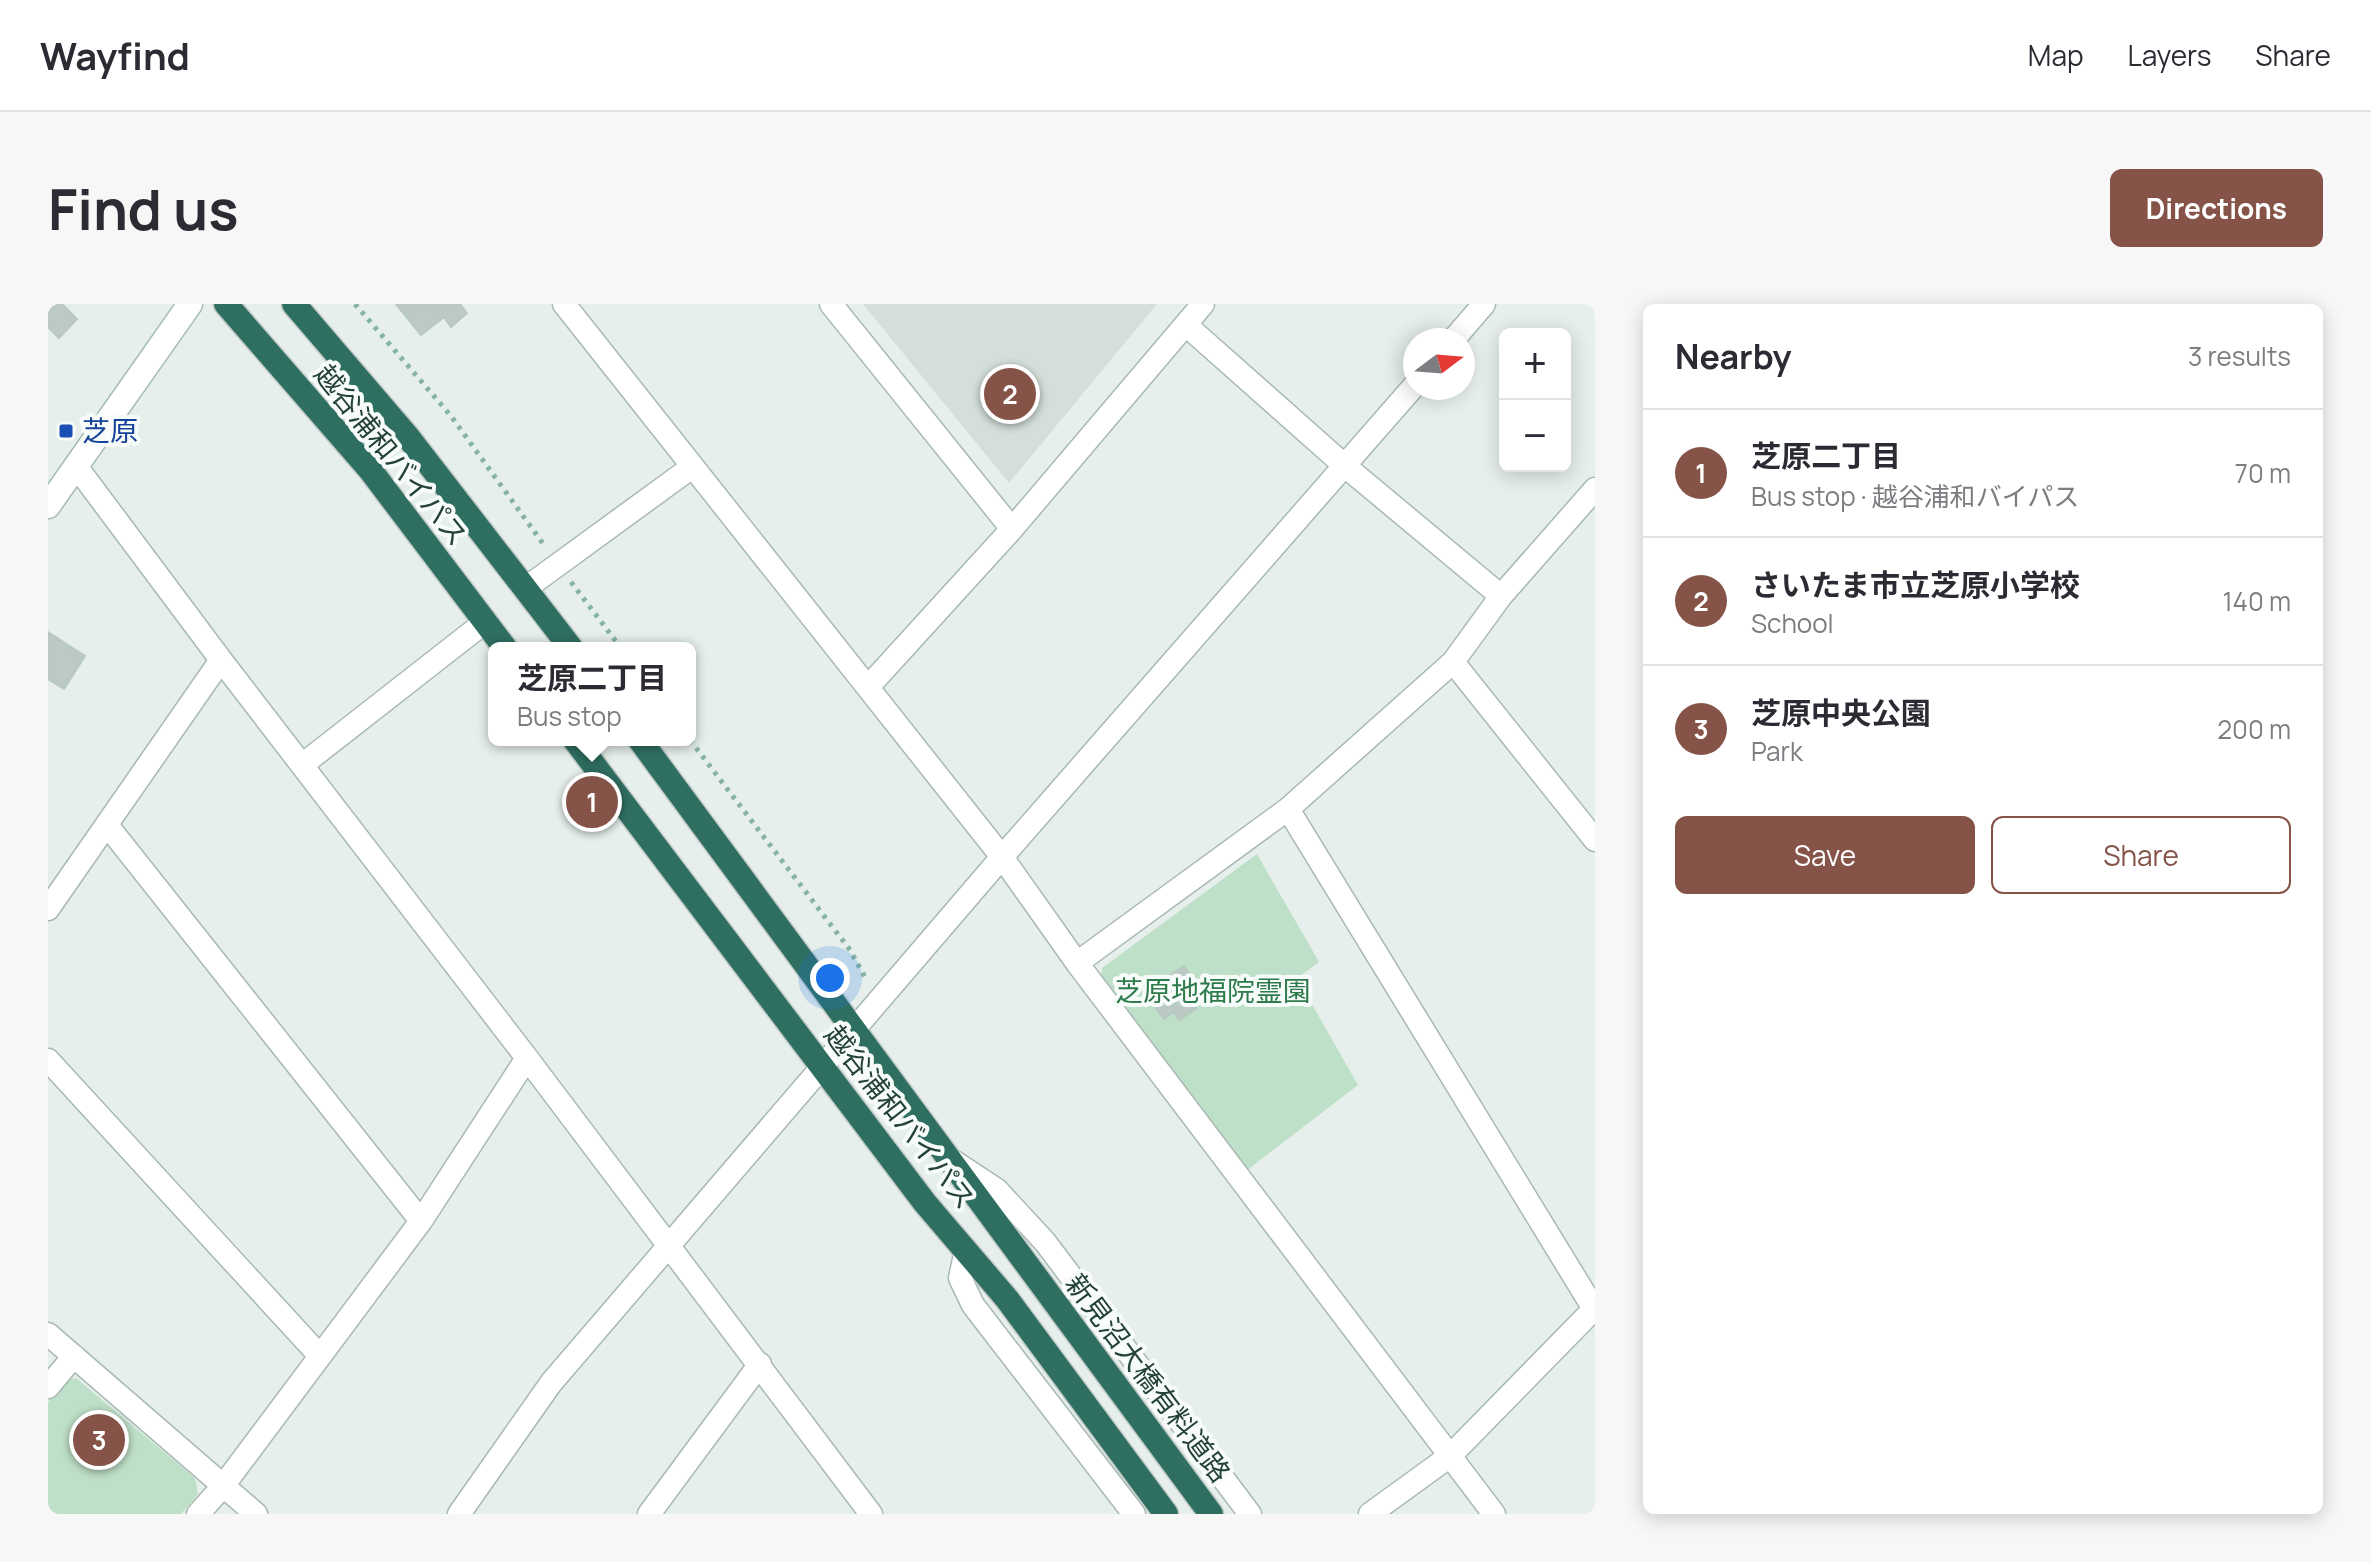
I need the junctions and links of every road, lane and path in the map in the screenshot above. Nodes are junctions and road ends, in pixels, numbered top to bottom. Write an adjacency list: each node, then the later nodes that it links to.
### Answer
1 (190, 304): 12 (street)
2 (226, 304): 21 (highway, 越谷浦和バイパス)
3 (294, 304): 19 (highway, 越谷浦和バイパス)
4 (355, 304): 18 (path)
5 (564, 304): 14 (street)
6 (831, 304): 17 (street)
7 (1203, 304): 9 (street)
8 (1484, 304): 10 (street)
9 (1186, 325): 13 (street); 17 (street)
10 (1463, 328)
11 (1403, 399): 13 (street)
12 (76, 466): 16 (street); 25 (street)
13 (1345, 466): 20 (street); 35 (street)
14 (692, 467): 18 (street); 27 (street)
15 (1592, 497): 20 (street)
16 (48, 506)
17 (1012, 529): 27 (street)
18 (558, 564): 19 (street); 24 (path)
19 (526, 588): 23 (highway, 越谷浦和バイパス)
20 (1501, 596): 26 (street)
21 (485, 622): 22 (highway, 越谷浦和バイパス); 31 (street)
22 (500, 642)
23 (566, 642)
24 (616, 642)
25 (221, 660): 31 (street); 33 (street)
26 (1453, 662): 32 (street); 34 (street)
27 (868, 687): 35 (street)
28 (580, 746): 42 (highway, 越谷浦和バイパス)
29 (644, 746): 39 (highway, 越谷浦和バイパス)
30 (695, 746): 38 (path)
31 (302, 765): 40 (street)
32 (1288, 809): 37 (street); 48 (street)
33 (107, 825): 36 (street); 44 (street)
34 (1595, 840)
35 (1002, 857): 37 (street); 39 (street)
36 (48, 909)
37 (1077, 963): 54 (street)
38 (869, 984)
39 (856, 1030): 42 (street); 43 (highway, 越谷浦和バイパス)
40 (527, 1058): 44 (street); 45 (street)
41 (48, 1060): 51 (street)
42 (823, 1069): 45 (street); 46 (highway, 越谷浦和バイパス)
43 (952, 1161): 47 (highway, 越谷浦和バイパス); 64 (street)
44 (421, 1221): 51 (street)
45 (669, 1247): 52 (street); 59 (street)
46 (966, 1250): 61 (street); 62 (highway, 越谷浦和バイパス)
47 (1036, 1278): 63 (highway, 新見沼大橋有料道路)
48 (1595, 1308): 54 (street)
49 (48, 1334): 50 (street)
50 (74, 1356): 53 (street); 55 (street)
51 (320, 1356): 55 (street)
52 (760, 1364): 56 (street); 60 (street)
53 (48, 1387)
54 (1450, 1456): 65 (street); 66 (street)
55 (223, 1486): 57 (street); 58 (street)
56 (866, 1512)
57 (198, 1514)
58 (256, 1514)
59 (459, 1514)
60 (649, 1514)
61 (1134, 1514)
62 (1166, 1514)
63 (1211, 1514)
64 (1250, 1514)
65 (1370, 1514)
66 (1494, 1514)

